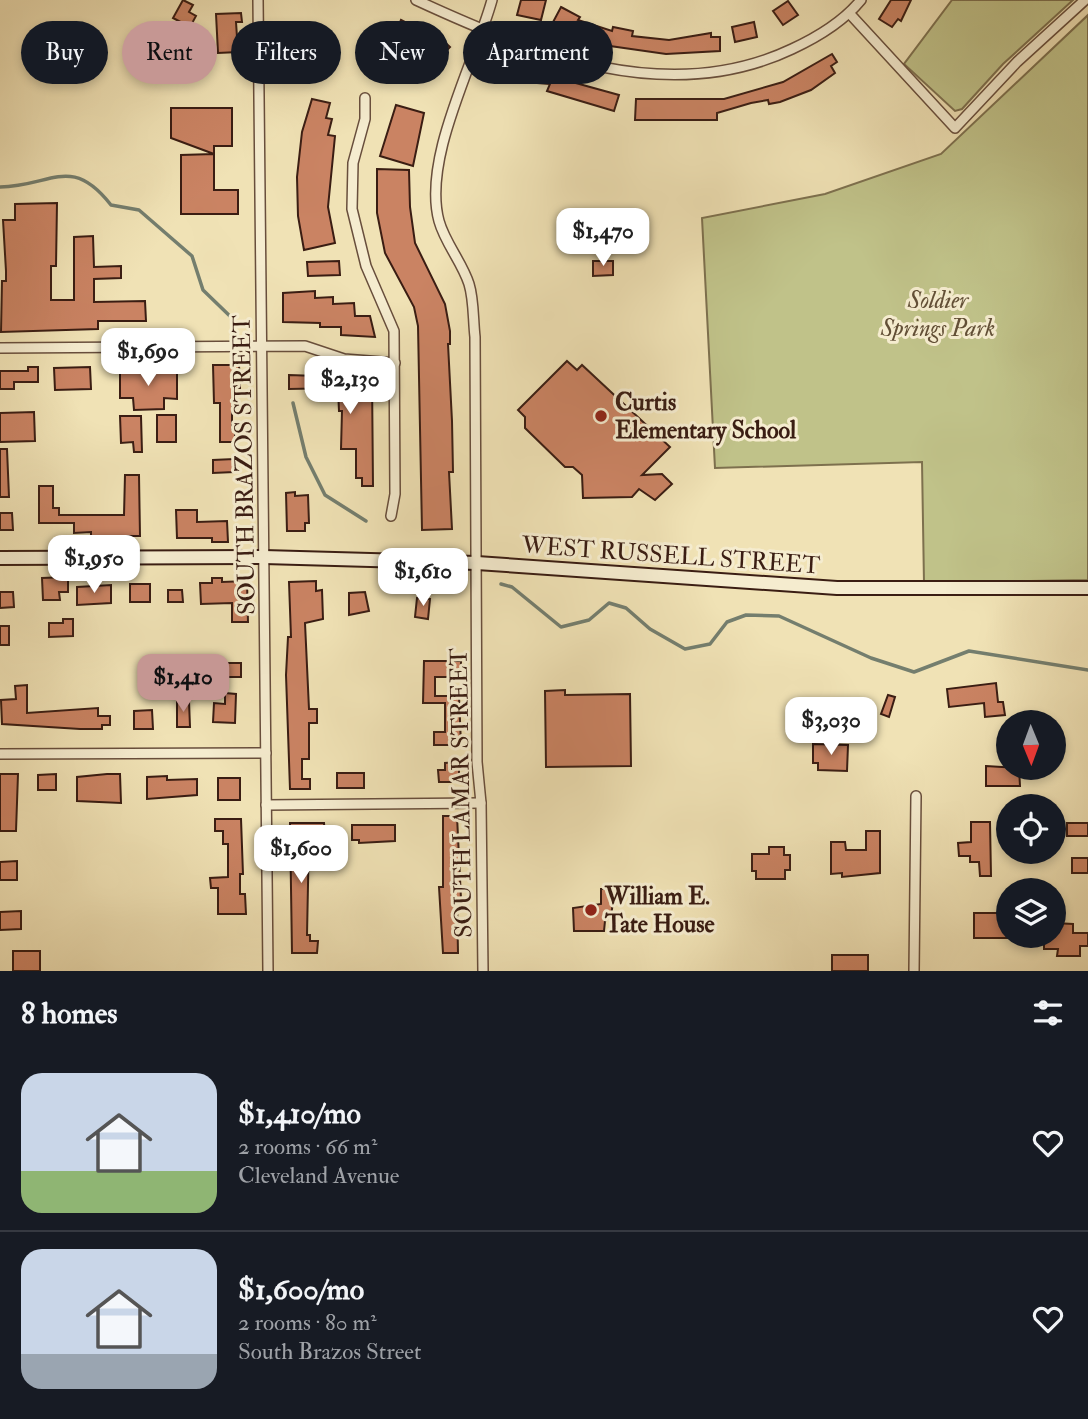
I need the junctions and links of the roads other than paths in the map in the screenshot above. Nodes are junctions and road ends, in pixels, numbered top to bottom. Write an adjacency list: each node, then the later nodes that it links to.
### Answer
1 (258, 0): 13 (street, SOUTH BRAZOS STREET)
2 (416, 0): 7 (street)
3 (492, 0): 8 (street, SOUTH LAMAR STREET)
4 (861, 0): 6 (street)
5 (1085, 0): 6 (street)
6 (850, 14): 9 (street)
7 (463, 21)
8 (487, 21)
9 (613, 70)
10 (463, 81): 18 (street, SOUTH LAMAR STREET)
11 (365, 98): 14 (street)
12 (0, 348): 13 (street)
13 (262, 348): 14 (street); 16 (street, SOUTH BRAZOS STREET)
14 (395, 363): 15 (street)
15 (391, 516)
16 (264, 557): 17 (street, WEST RUSSELL STREET); 18 (street, WEST RUSSELL STREET); 20 (street, SOUTH BRAZOS STREET)
17 (0, 558)
18 (477, 563): 19 (street, WEST RUSSELL STREET); 23 (street, SOUTH LAMAR STREET)
19 (1088, 588)
20 (266, 753): 21 (street); 24 (street, SOUTH BRAZOS STREET)
21 (0, 754)
22 (916, 796): 27 (street)
23 (481, 803): 24 (street); 26 (street, SOUTH LAMAR STREET)
24 (266, 805): 25 (street, SOUTH BRAZOS STREET)
25 (268, 971)
26 (483, 971)
27 (914, 971)

